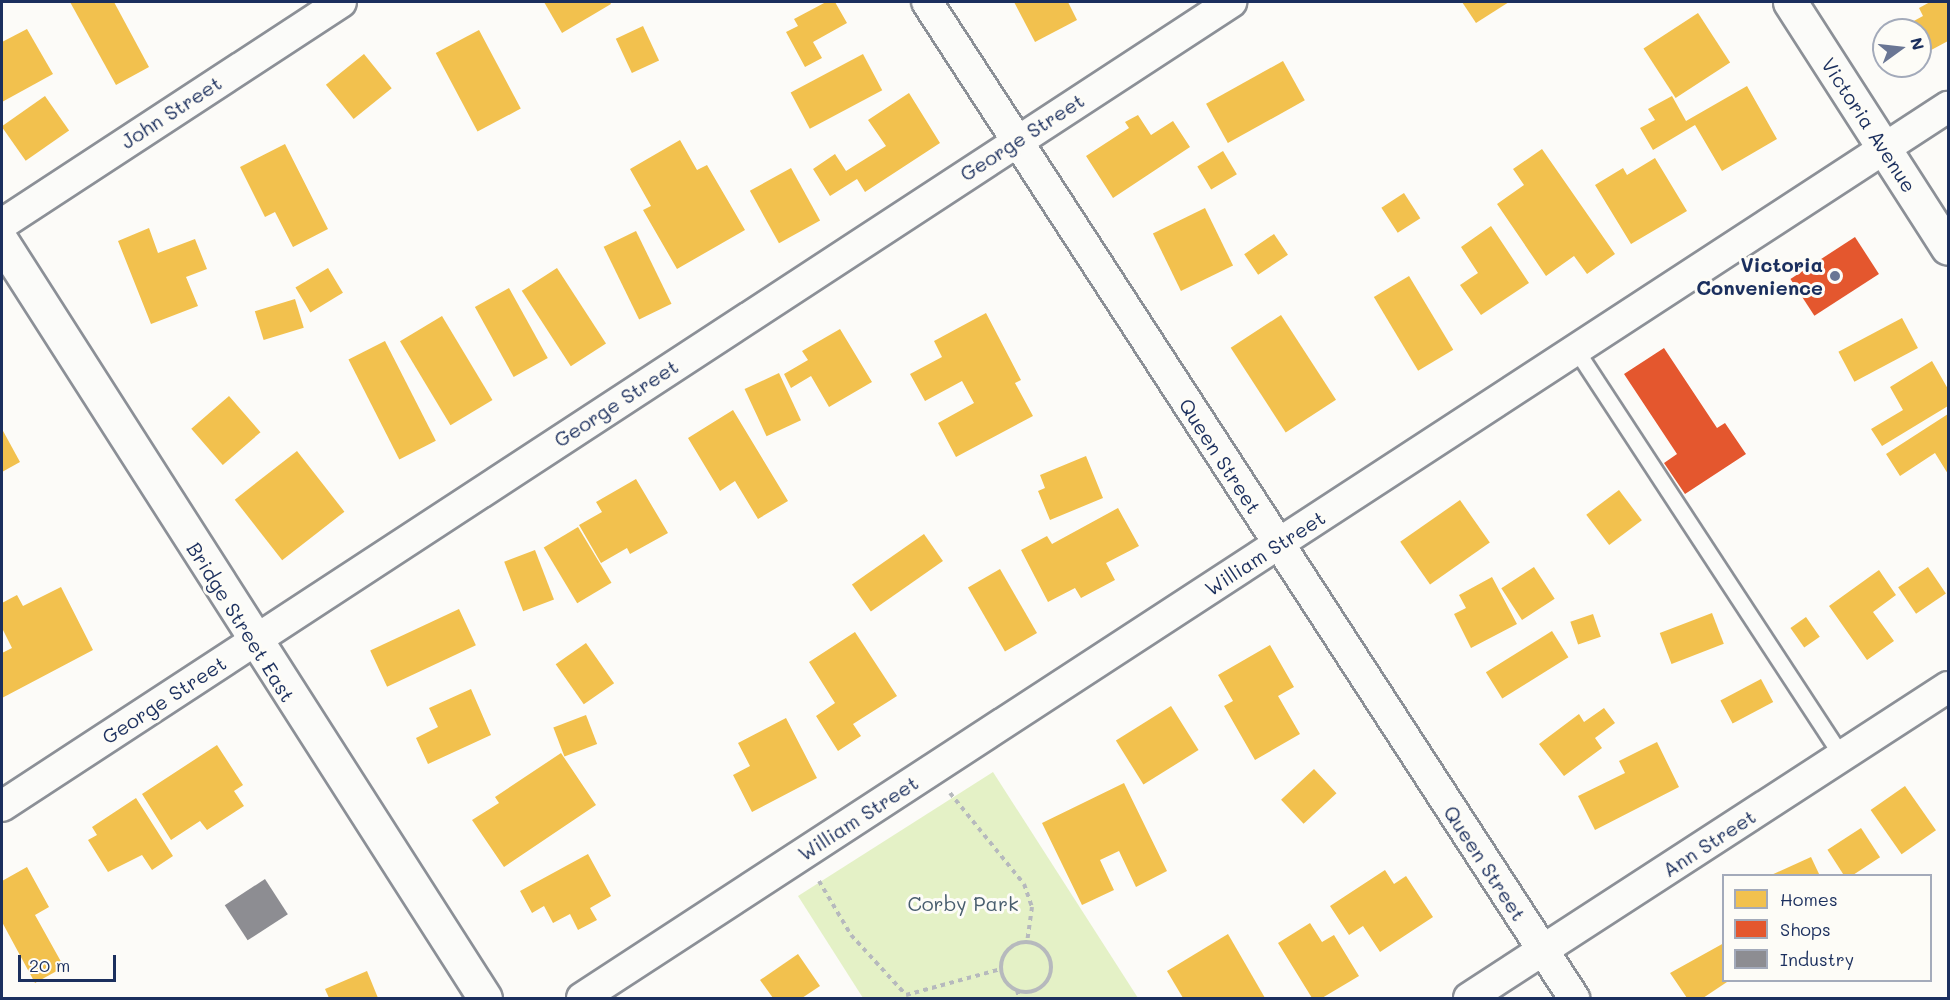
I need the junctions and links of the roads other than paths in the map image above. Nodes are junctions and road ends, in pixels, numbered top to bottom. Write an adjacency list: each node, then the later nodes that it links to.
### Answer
1 (341, 2): 8 (street, John Street)
2 (927, 2): 6 (street, Queen Street)
3 (1231, 2): 6 (street, George Street)
4 (1790, 2): 7 (street, Victoria Avenue)
5 (1948, 107): 7 (street, William Street)
6 (1017, 141): 12 (street, Queen Street); 13 (street, George Street)
7 (1886, 149): 10 (street, Victoria Avenue); 11 (street, William Street)
8 (2, 224)
9 (2, 242): 13 (street, Bridge Street East)
10 (1948, 248)
11 (1576, 350): 12 (street, William Street); 15 (lane)
12 (1277, 545): 17 (street, Queen Street); 19 (street, William Street)
13 (253, 642): 16 (street, George Street); 18 (street, Bridge Street East)
14 (1948, 687): 15 (street, Ann Street)
15 (1842, 756): 17 (street, Ann Street)
16 (2, 806)
17 (1542, 950): 20 (street, Ann Street); 21 (street, Queen Street)
18 (484, 999)
19 (582, 999)
20 (1469, 999)
21 (1574, 999)

